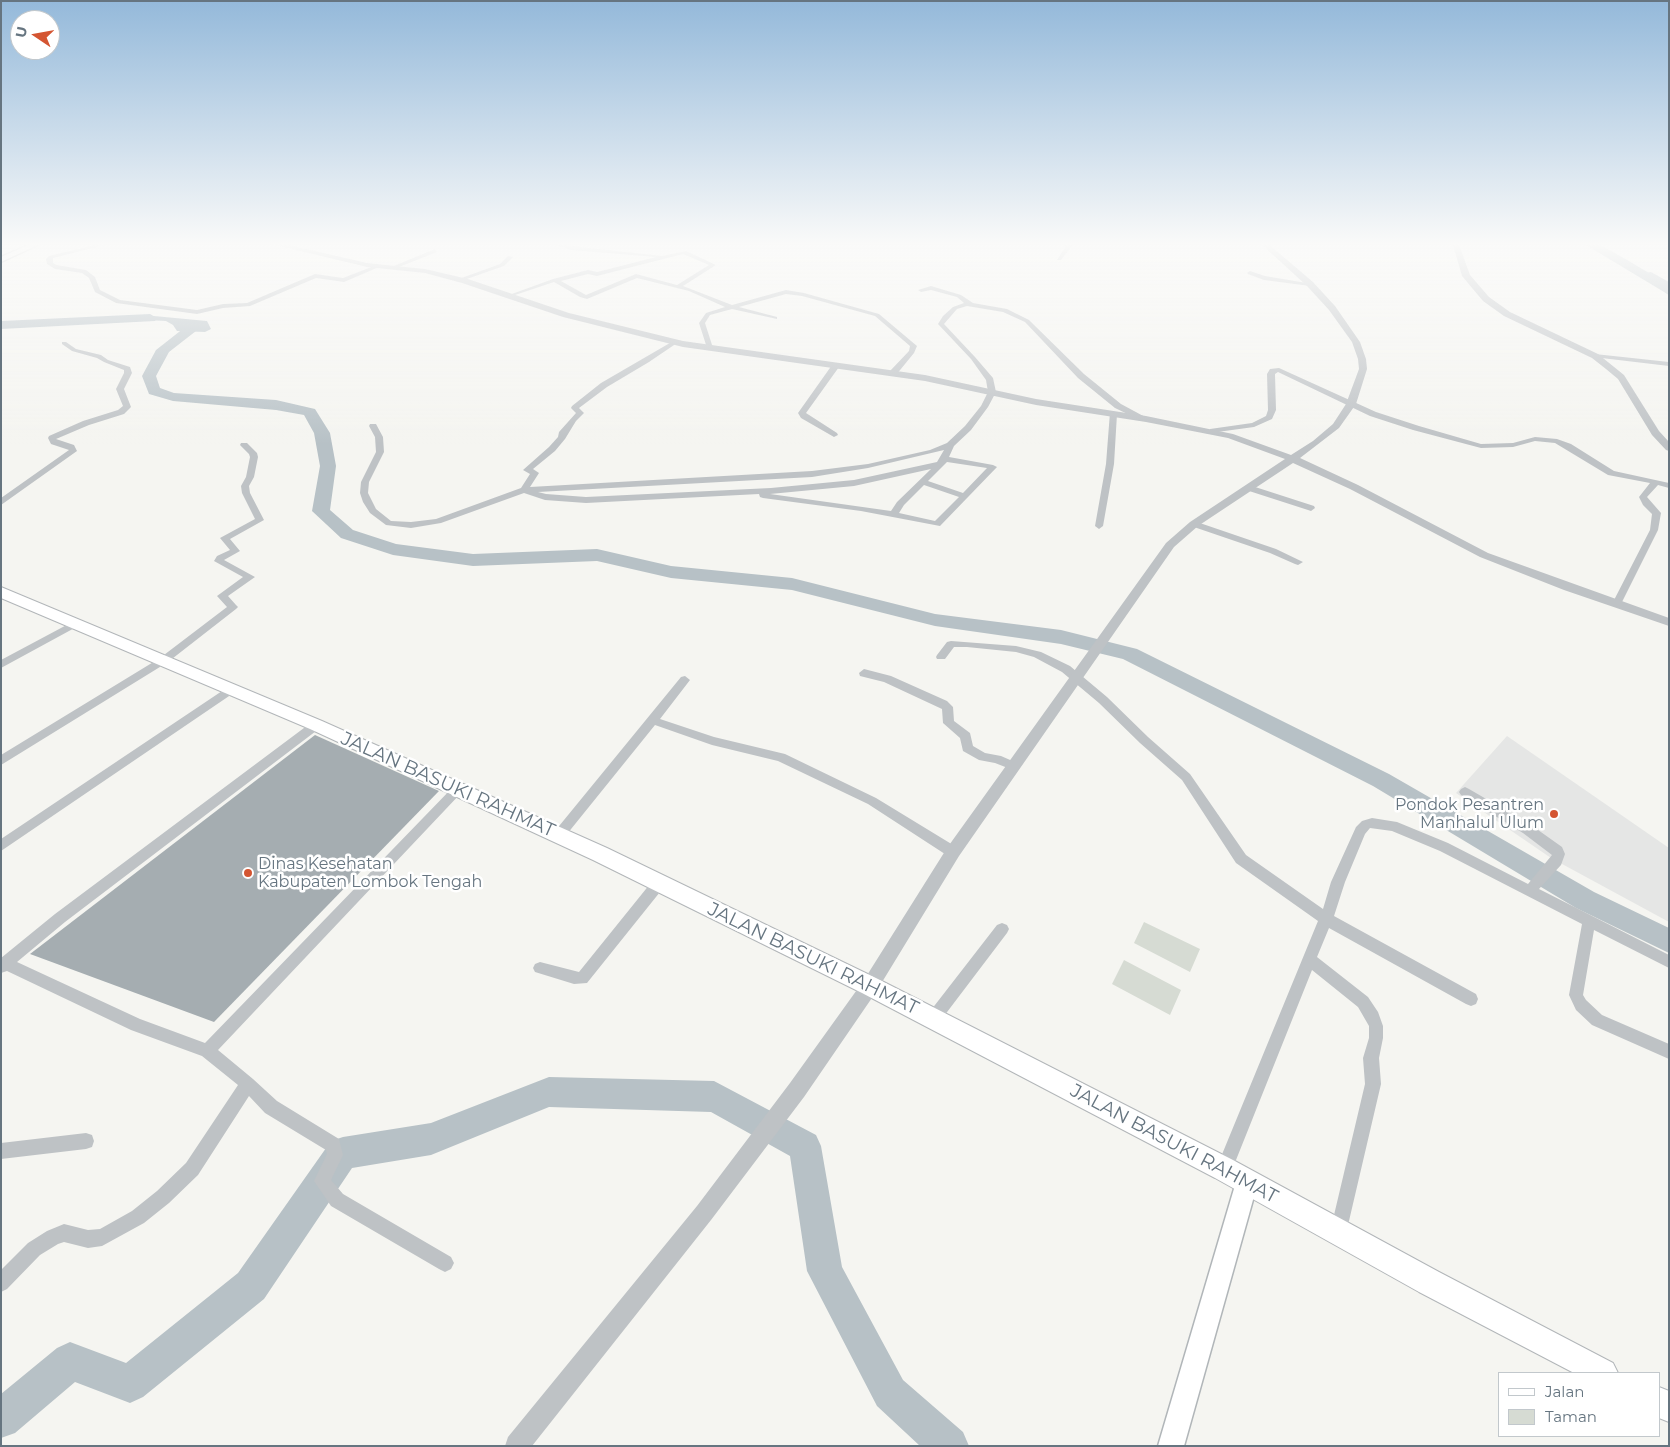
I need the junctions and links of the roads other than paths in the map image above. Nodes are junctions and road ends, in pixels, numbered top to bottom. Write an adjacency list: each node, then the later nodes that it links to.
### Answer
1 (177, 310): 2 (street)
2 (209, 310)
3 (550, 310): 12 (street)
4 (722, 310): 14 (street)
5 (740, 310): 11 (street)
6 (857, 310): 18 (street)
7 (953, 310): 19 (street)
8 (1003, 310): 22 (street)
9 (1333, 310): 20 (street)
10 (1501, 310): 15 (street)
11 (775, 318)
12 (675, 342): 14 (street); 35 (street)
13 (64, 343): 38 (street)
14 (710, 348): 17 (street)
15 (1594, 356): 16 (street); 28 (street)
16 (1669, 364)
17 (835, 367): 18 (street); 25 (street)
18 (893, 374): 19 (street)
19 (992, 392): 21 (street); 27 (street)
20 (1351, 404): 24 (street); 29 (street); 32 (street)
21 (1113, 414): 22 (street); 42 (street)
22 (1144, 418): 24 (street)
23 (373, 426): 35 (street)
24 (1213, 431): 29 (street)
25 (834, 435)
26 (244, 445): 49 (street)
27 (950, 445): 30 (street); 35 (street)
28 (1669, 448)
29 (1293, 459): 34 (street); 45 (street)
30 (943, 462): 31 (street); 36 (street); 37 (street)
31 (923, 482): 37 (street); 40 (street)
32 (1656, 482): 33 (street); 45 (street)
33 (1669, 486)
34 (1249, 488): 39 (street); 41 (street)
35 (524, 490): 36 (street)
36 (751, 492): 40 (street)
37 (965, 496): 40 (street)
38 (1, 502)
39 (1311, 508)
40 (894, 514)
41 (1194, 524): 43 (street); 52 (street)
42 (1100, 526)
43 (1298, 562)
44 (1, 592): 47 (main road, JALAN BASUKI RAHMAT)
45 (1617, 604): 46 (street)
46 (1669, 622)
47 (76, 623): 49 (main road, JALAN BASUKI RAHMAT); 50 (street)
48 (941, 657): 52 (street)
49 (164, 660): 54 (main road, JALAN BASUKI RAHMAT); 57 (street)
50 (1, 665)
51 (864, 672): 58 (street)
52 (1077, 676): 58 (street); 66 (street)
53 (685, 680): 55 (street)
54 (231, 689): 56 (main road, JALAN BASUKI RAHMAT); 62 (street)
55 (652, 720): 61 (street); 63 (street)
56 (316, 725): 59 (main road, JALAN BASUKI RAHMAT); 71 (street)
57 (1, 761)
58 (1014, 766): 63 (street)
59 (458, 789): 61 (main road, JALAN BASUKI RAHMAT); 76 (street)
60 (1465, 792): 65 (street)
61 (559, 835): 64 (main road, JALAN BASUKI RAHMAT)
62 (1, 846)
63 (954, 852): 73 (street)
64 (659, 883): 72 (street); 73 (main road, JALAN BASUKI RAHMAT)
65 (1530, 892): 66 (street); 67 (street)
66 (1326, 920): 69 (street); 74 (street)
67 (1589, 921): 70 (street); 77 (street)
68 (1002, 929): 75 (street)
69 (1310, 960): 81 (street); 83 (street)
70 (1669, 962)
71 (3, 965): 76 (street)
72 (540, 968)
73 (870, 986): 75 (main road, JALAN BASUKI RAHMAT); 87 (street)
74 (1471, 999)
75 (933, 1019): 81 (main road, JALAN BASUKI RAHMAT)
76 (207, 1051): 78 (street)
77 (1669, 1052)
78 (248, 1084): 84 (street); 85 (street)
79 (86, 1141): 80 (street)
80 (1, 1151)
81 (1224, 1169): 82 (main road, JALAN BASUKI RAHMAT)
82 (1247, 1182): 83 (main road, JALAN BASUKI RAHMAT); 88 (main road)
83 (1339, 1232): 86 (main road, JALAN BASUKI RAHMAT)
84 (445, 1262)
85 (1, 1282)
86 (1601, 1372)
87 (517, 1446)
88 (1171, 1446)

